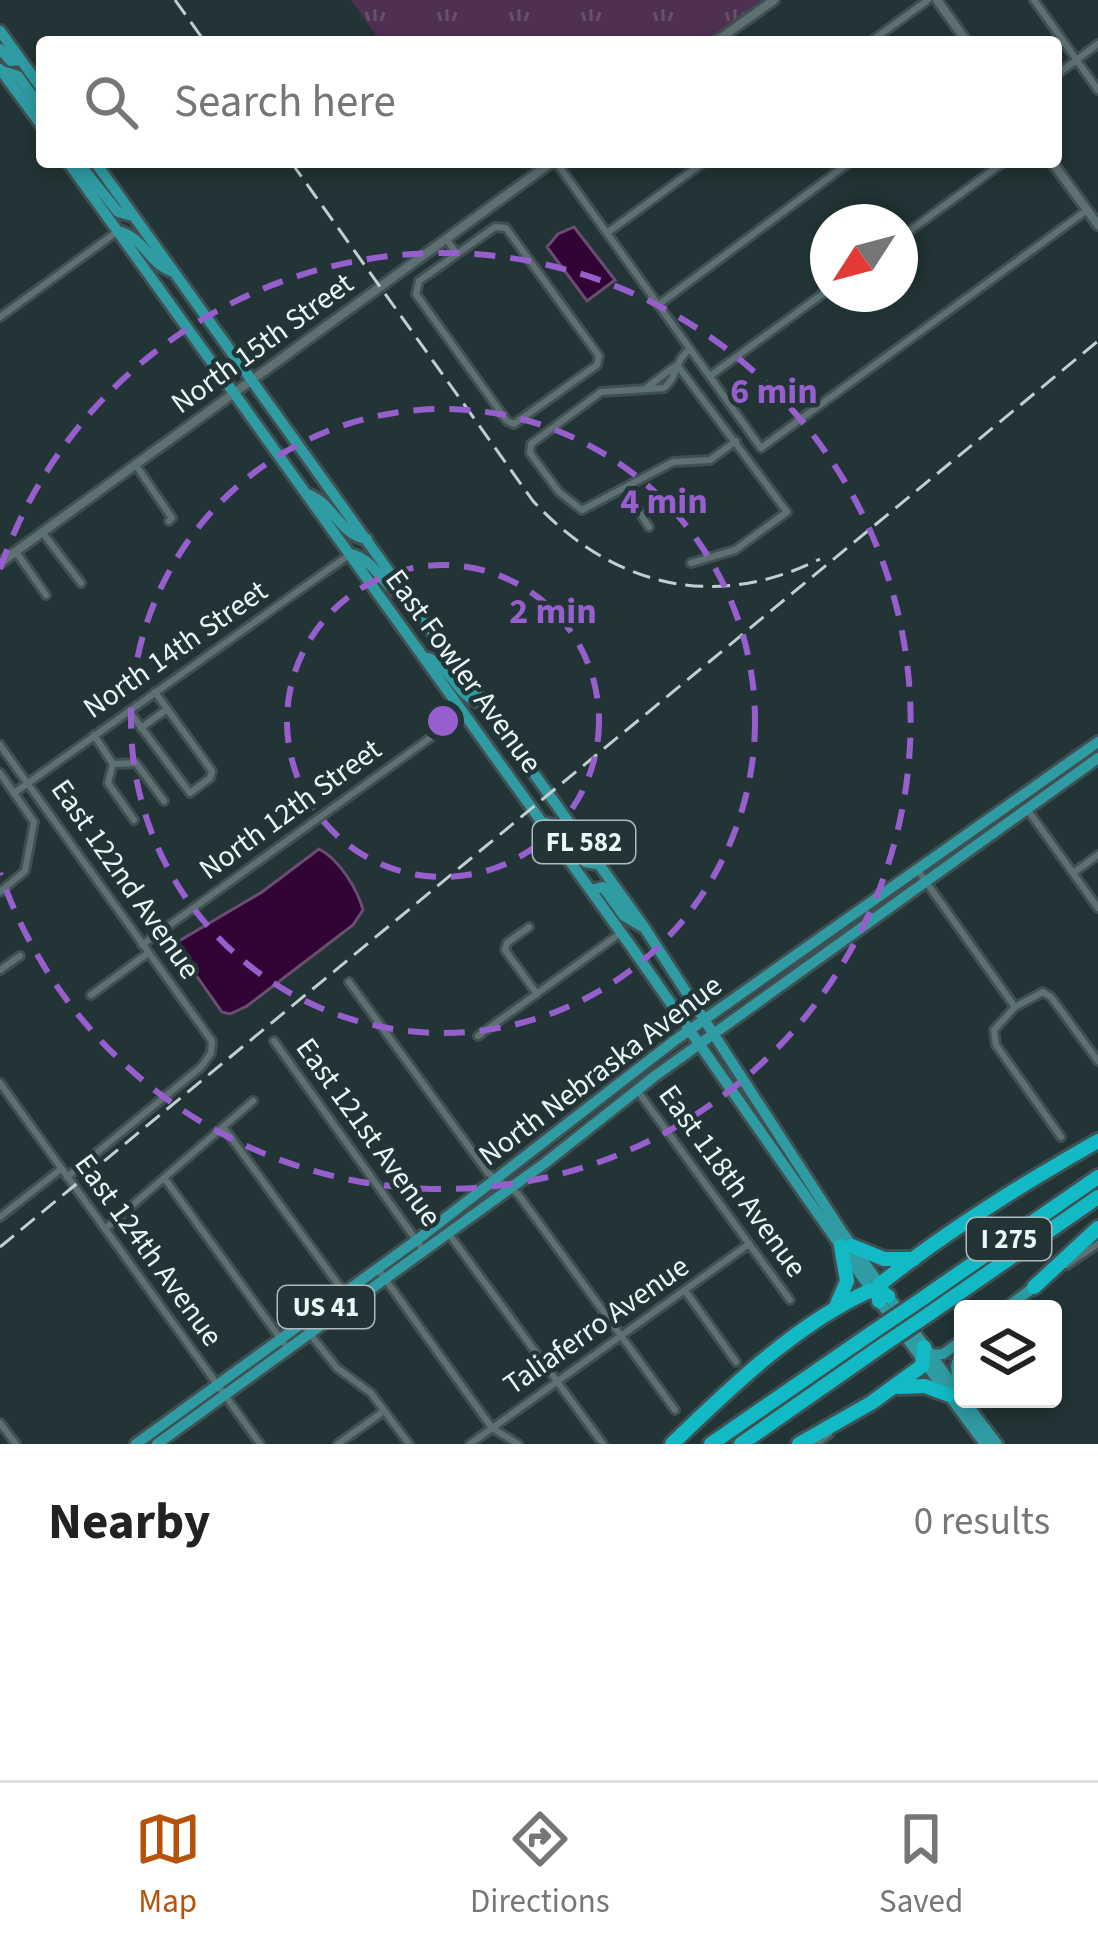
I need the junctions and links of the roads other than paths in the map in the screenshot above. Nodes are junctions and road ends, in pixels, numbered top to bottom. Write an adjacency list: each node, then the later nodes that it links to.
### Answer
1 (774, 0): 5 (street)
2 (932, 0): 6 (street); 7 (street)
3 (1034, 0): 8 (street)
4 (0, 31): 12 (main road)
5 (723, 36)
6 (879, 36)
7 (962, 36)
8 (1059, 36)
9 (1062, 40): 13 (street)
10 (1098, 44): 13 (street)
11 (0, 49): 12 (main road)
12 (21, 60): 16 (main road)
13 (1076, 60): 15 (street); 17 (street)
14 (0, 70): 18 (main road); 19 (main road)
15 (1062, 70)
16 (36, 81)
17 (1098, 90)
18 (36, 101)
19 (36, 118)
20 (72, 168): 33 (main road, East Fowler Avenue / FL 582)
21 (82, 168): 30 (main road)
22 (99, 168): 30 (main road, East Fowler Avenue / FL 582)
23 (546, 168): 35 (street, North 15th Street)
24 (558, 168): 34 (street)
25 (696, 168): 34 (street)
26 (842, 168): 39 (street)
27 (996, 168): 31 (street)
28 (1056, 168): 29 (street)
29 (1087, 210): 32 (street); 43 (street)
30 (134, 216): 37 (main road, East Fowler Avenue / FL 582)
31 (918, 225)
32 (1098, 225)
33 (118, 231): 37 (main road); 40 (street); 45 (main road, East Fowler Avenue / FL 582)
34 (607, 233): 39 (street)
35 (446, 239): 36 (street); 44 (street, North 15th Street)
36 (457, 254): 36 (street)
37 (174, 272): 44 (main road, East Fowler Avenue / FL 582)
38 (810, 303): 43 (street)
39 (658, 304): 41 (street)
40 (0, 317)
41 (690, 349): 42 (street); 43 (street)
42 (677, 365): 46 (street); 48 (street)
43 (709, 376)
44 (252, 380): 45 (street, North 15th Street); 53 (main road, East Fowler Avenue / FL 582)
45 (234, 393): 47 (street, North 15th Street); 49 (main road, East Fowler Avenue / FL 582)
46 (736, 441): 48 (street); 57 (street)
47 (135, 464): 50 (street); 52 (street, North 15th Street)
48 (625, 490): 51 (street)
49 (307, 494): 53 (main road); 55 (main road, East Fowler Avenue / FL 582)
50 (169, 521)
51 (649, 527)
52 (42, 532): 54 (street, North 15th Street); 58 (street)
53 (367, 539): 60 (main road, East Fowler Avenue / FL 582)
54 (16, 552): 56 (street, North 15th Street); 59 (street)
55 (350, 554): 60 (main road); 61 (main road, East Fowler Avenue / FL 582); 62 (street, North 14th Street)
56 (0, 563)
57 (691, 563)
58 (81, 584)
59 (46, 595)
60 (408, 597): 63 (main road, East Fowler Avenue / FL 582)
61 (425, 658): 63 (main road); 66 (main road, East Fowler Avenue / FL 582)
62 (155, 692): 64 (street); 65 (street, North 14th Street)
63 (484, 703): 81 (main road, East Fowler Avenue / FL 582)
64 (167, 709): 67 (street); 67 (street)
65 (129, 711): 67 (street); 68 (street, North 14th Street)
66 (465, 713): 79 (main road, East Fowler Avenue / FL 582); 91 (street, North 12th Street)
67 (141, 728)
68 (94, 735): 72 (street); 74 (street, North 14th Street)
69 (1098, 744): 77 (main road, North Nebraska Avenue / US 41)
70 (0, 745): 74 (street, East 122nd Avenue)
71 (1098, 758): 77 (main road, North Nebraska Avenue / US 41)
72 (113, 764): 76 (street); 78 (street)
73 (0, 773): 75 (street)
74 (28, 784): 75 (street, North 14th Street); 91 (street, East 122nd Avenue)
75 (14, 793): 85 (street)
76 (164, 801)
77 (1019, 807): 82 (street); 83 (main road, North Nebraska Avenue / US 41)
78 (134, 820)
79 (542, 822): 81 (main road); 84 (main road, East Fowler Avenue / FL 582)
80 (1098, 855): 82 (street)
81 (601, 865): 89 (main road, East Fowler Avenue / FL 582)
82 (1073, 873): 86 (street)
83 (922, 878): 87 (main road, North Nebraska Avenue / US 41); 94 (main road, North Nebraska Avenue / US 41); 99 (street)
84 (591, 890): 89 (main road); 90 (main road, East Fowler Avenue / FL 582)
85 (0, 892)
86 (1098, 908)
87 (847, 920): 94 (main road); 101 (main road, North Nebraska Avenue / US 41)
88 (530, 927): 97 (street)
89 (644, 927): 101 (main road, East Fowler Avenue / FL 582)
90 (622, 932): 97 (street); 100 (main road, East Fowler Avenue / FL 582)
91 (142, 945): 92 (street, East 122nd Avenue)
92 (148, 953): 98 (street); 118 (street, East 122nd Avenue)
93 (20, 956): 95 (street)
94 (812, 964): 103 (main road, North Nebraska Avenue / US 41)
95 (0, 970)
96 (349, 982): 121 (street)
97 (537, 994): 104 (street)
98 (91, 995)
99 (1015, 1007): 109 (street); 115 (street)
100 (675, 1010): 102 (main road, East Fowler Avenue / FL 582); 107 (main road)
101 (706, 1018): 102 (main road, North Nebraska Avenue / US 41); 103 (main road, East Fowler Avenue / FL 582)
102 (689, 1030): 106 (main road, East Fowler Avenue / FL 582); 107 (main road, North Nebraska Avenue / US 41)
103 (716, 1033): 106 (main road, North Nebraska Avenue / US 41); 131 (main road, East Fowler Avenue / FL 582)
104 (478, 1036)
105 (274, 1041): 130 (street, East 121st Avenue)
106 (699, 1044): 108 (main road, North Nebraska Avenue / US 41); 110 (main road, East Fowler Avenue / FL 582)
107 (669, 1045): 121 (main road, North Nebraska Avenue / US 41)
108 (676, 1060): 110 (main road); 112 (main road, North Nebraska Avenue / US 41)
109 (1098, 1061)
110 (713, 1066): 131 (main road, East Fowler Avenue / FL 582)
111 (0, 1083): 117 (street, East 124th Avenue)
112 (637, 1090): 122 (main road, North Nebraska Avenue / US 41); 128 (street, East 118th Avenue)
113 (253, 1101): 114 (street)
114 (224, 1128): 120 (street); 137 (street)
115 (1061, 1137)
116 (1098, 1141): 132 (highway)
117 (61, 1168): 118 (street, East 124th Avenue); 124 (street)
118 (67, 1177): 127 (street, East 124th Avenue)
119 (1098, 1177): 140 (highway, I 275)
120 (165, 1179): 127 (street); 144 (street)
121 (496, 1179): 122 (street); 125 (main road, North Nebraska Avenue / US 41)
122 (511, 1188): 125 (main road, North Nebraska Avenue / US 41); 143 (street)
123 (1098, 1197): 140 (highway, I 275)
124 (1, 1215)
125 (444, 1228): 130 (main road, North Nebraska Avenue / US 41); 148 (street, East 121st Avenue)
126 (1098, 1228): 134 (highway)
127 (105, 1229): 150 (street, East 124th Avenue)
128 (749, 1244): 135 (street, Taliaferro Avenue); 138 (street, East 118th Avenue)
129 (1098, 1244): 134 (street)
130 (420, 1246): 133 (main road, North Nebraska Avenue / US 41)
131 (846, 1246): 132 (highway); 136 (main road, East Fowler Avenue / FL 582); 141 (highway)
132 (914, 1258): 136 (highway)
133 (381, 1274): 137 (main road, North Nebraska Avenue / US 41); 159 (street)
134 (1034, 1287): 139 (main road)
135 (686, 1292): 143 (street, Taliaferro Avenue); 147 (street)
136 (879, 1292): 141 (highway); 146 (main road, East Fowler Avenue / FL 582)
137 (348, 1298): 142 (main road, North Nebraska Avenue / US 41)
138 (790, 1300)
139 (1016, 1300)
140 (924, 1308): 170 (highway, I 275, bridge); 171 (highway, I 275, bridge)
141 (834, 1310): 169 (highway)
142 (306, 1328): 144 (main road, North Nebraska Avenue / US 41); 157 (street)
143 (622, 1337): 148 (street, Taliaferro Avenue); 155 (street)
144 (284, 1344): 150 (main road, North Nebraska Avenue / US 41)
145 (954, 1347): 146 (main road)
146 (923, 1353): 149 (highway); 151 (main road, East Fowler Avenue / FL 582)
147 (736, 1362)
148 (559, 1383): 159 (street, Taliaferro Avenue); 168 (street, East 121st Avenue)
149 (894, 1389): 152 (highway); 156 (highway)
150 (221, 1390): 161 (main road, North Nebraska Avenue / US 41); 162 (main road, North Nebraska Avenue / US 41); 163 (street, East 124th Avenue)
151 (954, 1391)
152 (954, 1395)
153 (965, 1408): 174 (main road, East Fowler Avenue / FL 582)
154 (968, 1408): 175 (main road, East Fowler Avenue / FL 582)
155 (675, 1410)
156 (860, 1410): 172 (highway); 173 (street)
157 (384, 1411): 164 (street); 165 (street)
158 (0, 1423): 160 (street)
159 (492, 1428): 166 (street, Taliaferro Avenue); 167 (street)
160 (16, 1444)
161 (136, 1444)
162 (157, 1444)
163 (260, 1444)
164 (338, 1444)
165 (409, 1444)
166 (470, 1444)
167 (518, 1444)
168 (603, 1444)
169 (672, 1444)
170 (711, 1444)
171 (741, 1444)
172 (799, 1444)
173 (816, 1444)
174 (985, 1444)
175 (997, 1444)

